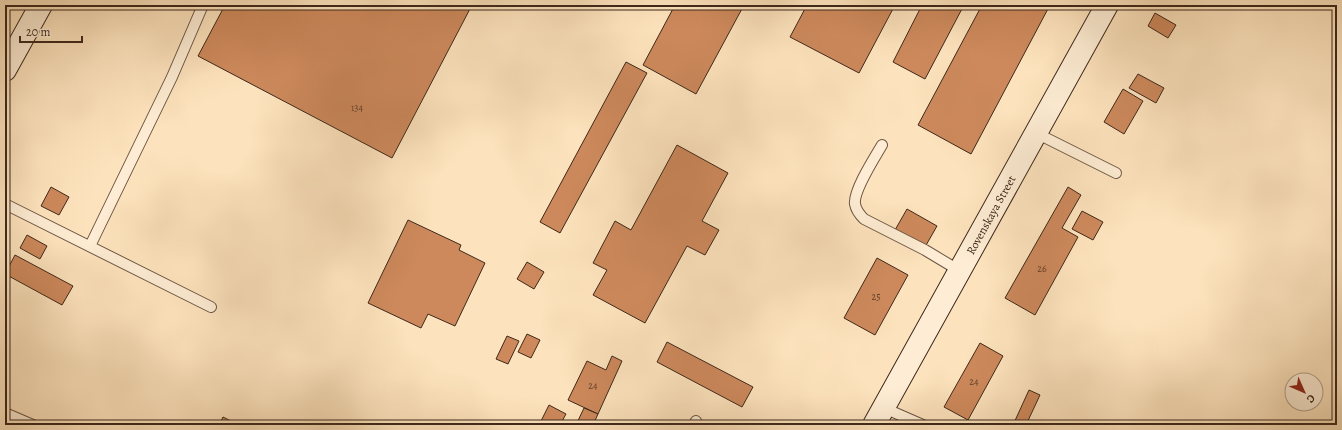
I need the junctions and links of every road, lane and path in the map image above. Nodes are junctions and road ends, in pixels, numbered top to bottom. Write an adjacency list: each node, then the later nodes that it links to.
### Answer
1 (41, 5): 4 (main road)
2 (203, 5): 9 (lane)
3 (1107, 5): 5 (main road, Rovenskaya Street)
4 (5, 70)
5 (1036, 133): 7 (lane); 10 (main road, Rovenskaya Street)
6 (882, 145): 10 (lane)
7 (1116, 173)
8 (5, 204): 9 (lane)
9 (90, 246): 11 (lane)
10 (960, 271): 13 (main road, Rovenskaya Street)
11 (211, 308)
12 (5, 413): 15 (lane)
13 (879, 417): 14 (lane)
14 (911, 422): 16 (lane)
15 (33, 425)
16 (923, 425)

